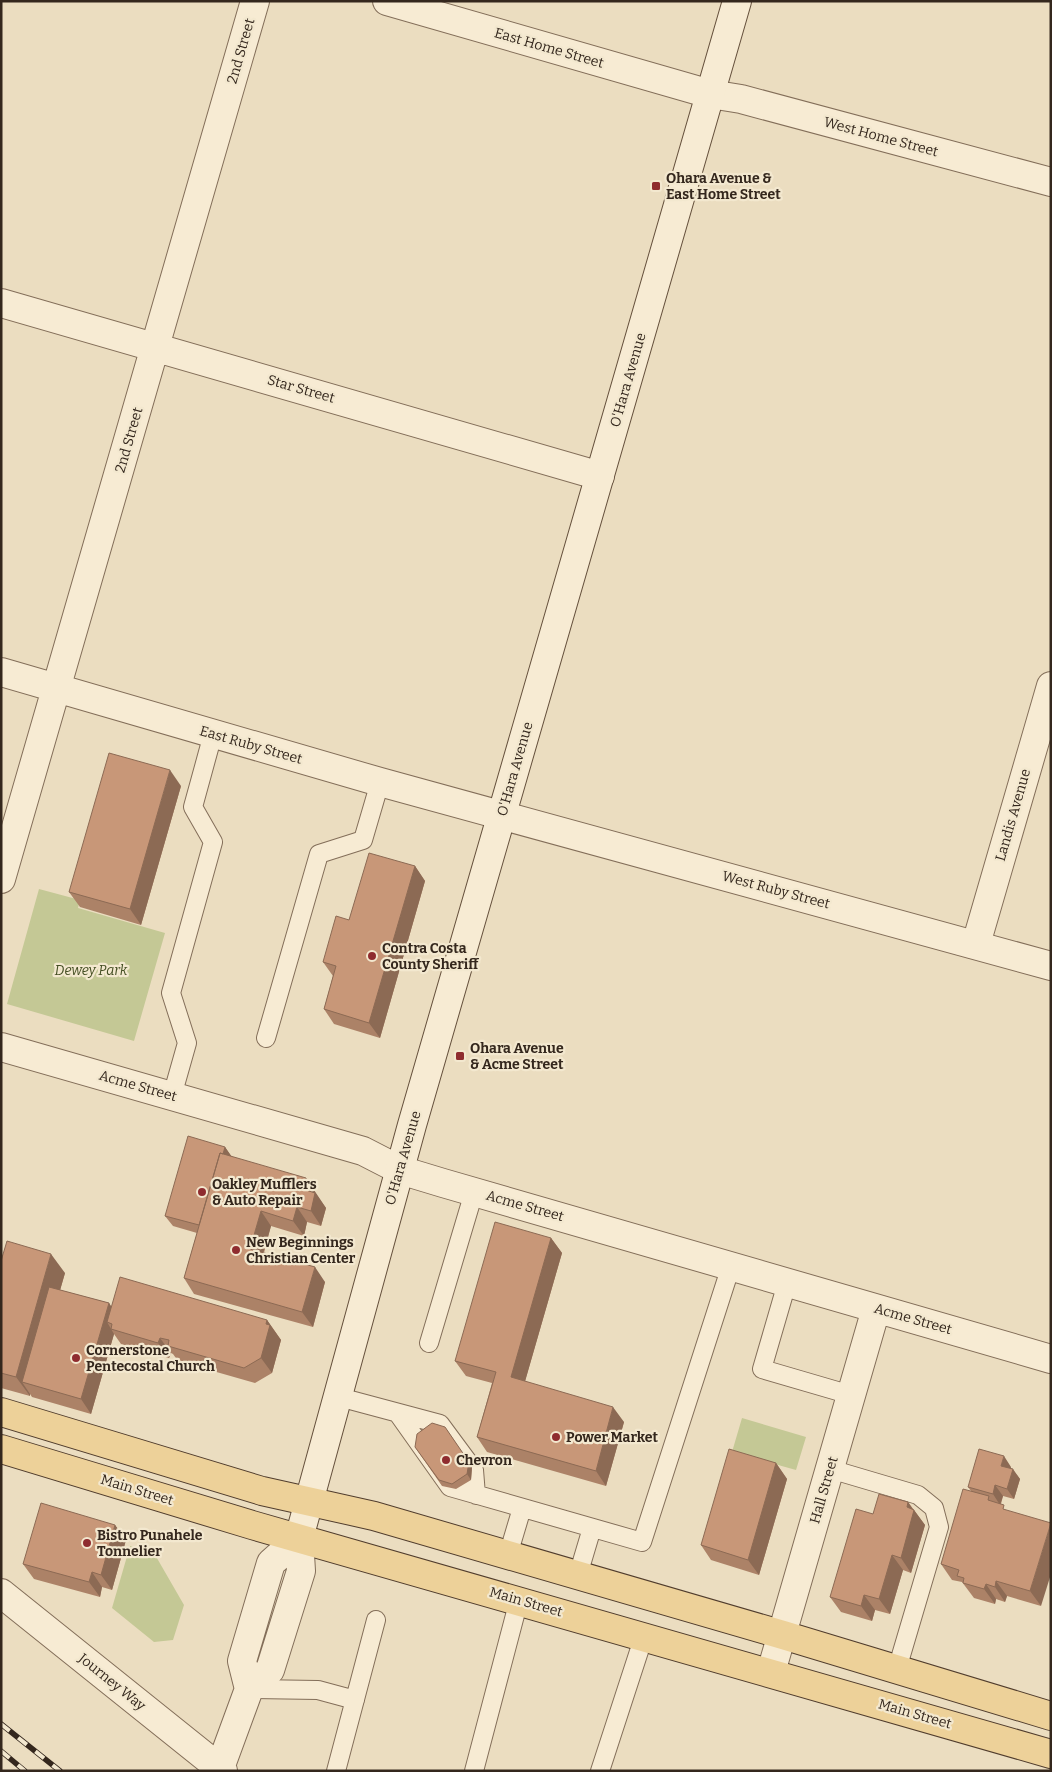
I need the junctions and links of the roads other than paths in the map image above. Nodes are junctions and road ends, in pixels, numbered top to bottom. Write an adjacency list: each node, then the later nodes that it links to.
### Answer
1 (255, 1): 7 (street, 2nd Street)
2 (387, 1): 4 (street, East Home Street)
3 (737, 1): 4 (street, O'Hara Avenue)
4 (710, 94): 5 (street, West Home Street); 8 (street, O'Hara Avenue)
5 (1051, 182)
6 (1, 303): 7 (street, Star Street)
7 (156, 348): 8 (street, Star Street); 11 (street, 2nd Street)
8 (600, 476): 14 (street, O'Hara Avenue)
9 (1, 672): 11 (street, East Ruby Street)
10 (1051, 686): 16 (street, Landis Avenue)
11 (56, 689): 12 (street, East Ruby Street); 15 (street, 2nd Street)
12 (213, 734): 13 (street, East Ruby Street); 20 (lane)
13 (380, 782): 14 (street, East Ruby Street); 18 (lane)
14 (502, 815): 16 (street, West Ruby Street); 21 (street, O'Hara Avenue)
15 (1, 879)
16 (976, 944): 17 (street, West Ruby Street)
17 (1051, 966)
18 (266, 1038)
19 (1, 1047): 20 (street, Acme Street)
20 (172, 1096): 21 (street, Acme Street)
21 (400, 1170): 22 (street, Acme Street); 29 (street, O'Hara Avenue)
22 (474, 1192): 23 (street, Acme Street); 26 (lane)
23 (730, 1266): 24 (street, Acme Street); 37 (lane)
24 (787, 1283): 25 (street, Acme Street); 28 (lane)
25 (876, 1309): 27 (street, Acme Street); 28 (street, Hall Street)
26 (429, 1343)
27 (1051, 1359)
28 (851, 1395): 33 (street, Hall Street)
29 (339, 1397): 31 (lane); 35 (street, O'Hara Avenue)
30 (1, 1412): 35 (main road)
31 (399, 1414): 34 (lane); 34 (lane)
32 (1, 1449): 38 (main road, Main Street)
33 (830, 1469): 44 (street, Hall Street); 46 (lane)
34 (476, 1495): 36 (lane)
35 (310, 1502): 38 (street, O'Hara Avenue); 39 (main road)
36 (522, 1508): 37 (lane); 39 (lane)
37 (592, 1528): 40 (lane)
38 (299, 1538): 42 (main road, Main Street); 48 (street)
39 (508, 1555): 40 (main road)
40 (578, 1575): 44 (main road)
41 (1, 1593): 52 (street, Journey Way)
42 (519, 1600): 45 (main road, Main Street); 54 (lane)
43 (376, 1620): 49 (lane)
44 (782, 1635): 46 (main road); 47 (street, Hall Street)
45 (644, 1636): 47 (main road, Main Street); 55 (lane)
46 (897, 1668): 50 (main road)
47 (771, 1672): 51 (main road, Main Street)
48 (248, 1689): 49 (lane); 52 (street)
49 (355, 1700): 53 (lane)
50 (1051, 1716)
51 (1051, 1754)
52 (222, 1769)
53 (336, 1771)
54 (474, 1771)
55 (600, 1771)

